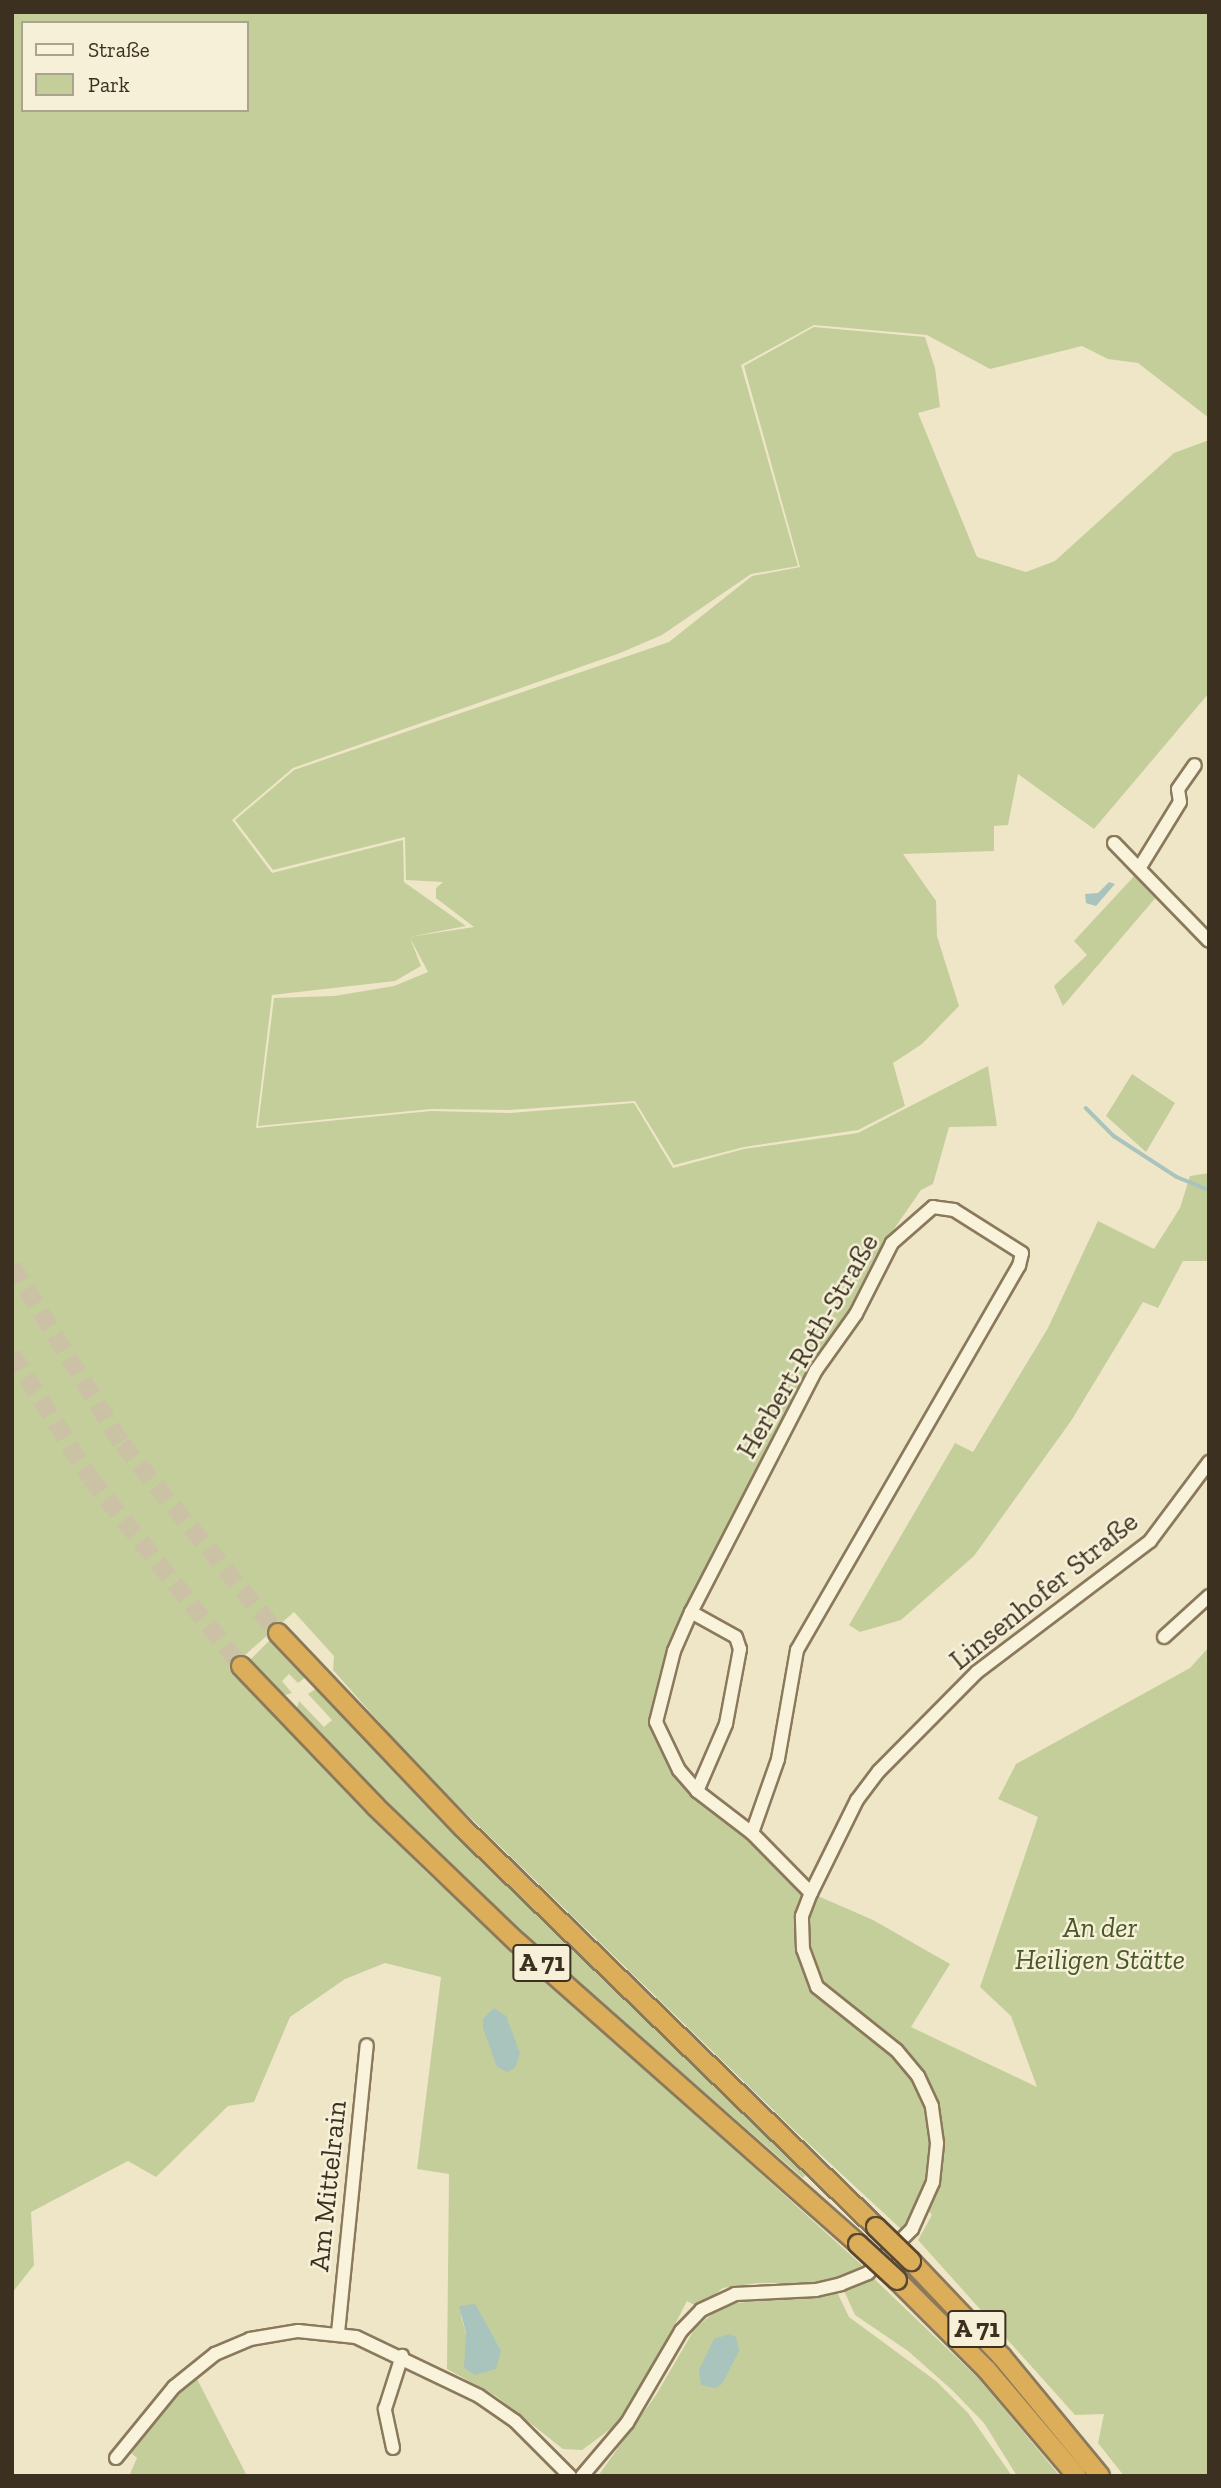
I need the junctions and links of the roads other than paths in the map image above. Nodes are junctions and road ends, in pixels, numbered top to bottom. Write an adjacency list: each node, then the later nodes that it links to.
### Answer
1 (1195, 765): 3 (street)
2 (1114, 843): 3 (street)
3 (1140, 867): 4 (street)
4 (1209, 941)
5 (1209, 1462): 13 (street, Linsenhofer Straße)
6 (1209, 1597): 9 (street)
7 (691, 1612): 11 (street, Herbert-Roth-Straße); 11 (street); 12 (street, Herbert-Roth-Straße)
8 (278, 1633): 22 (highway, A 71, bridge)
9 (1164, 1637)
10 (242, 1666): 21 (highway, A 71, bridge)
11 (697, 1791): 12 (street, Herbert-Roth-Straße)
12 (752, 1833): 13 (street, Herbert-Roth-Straße)
13 (811, 1893): 20 (street, Linsenhofer Straße)
14 (367, 2045): 15 (street, Am Mittelrain)
15 (338, 2333): 16 (street); 18 (street)
16 (401, 2356): 17 (street); 19 (street)
17 (393, 2448)
18 (116, 2458)
19 (570, 2476)
20 (582, 2476)
21 (1077, 2476)
22 (1100, 2476)

